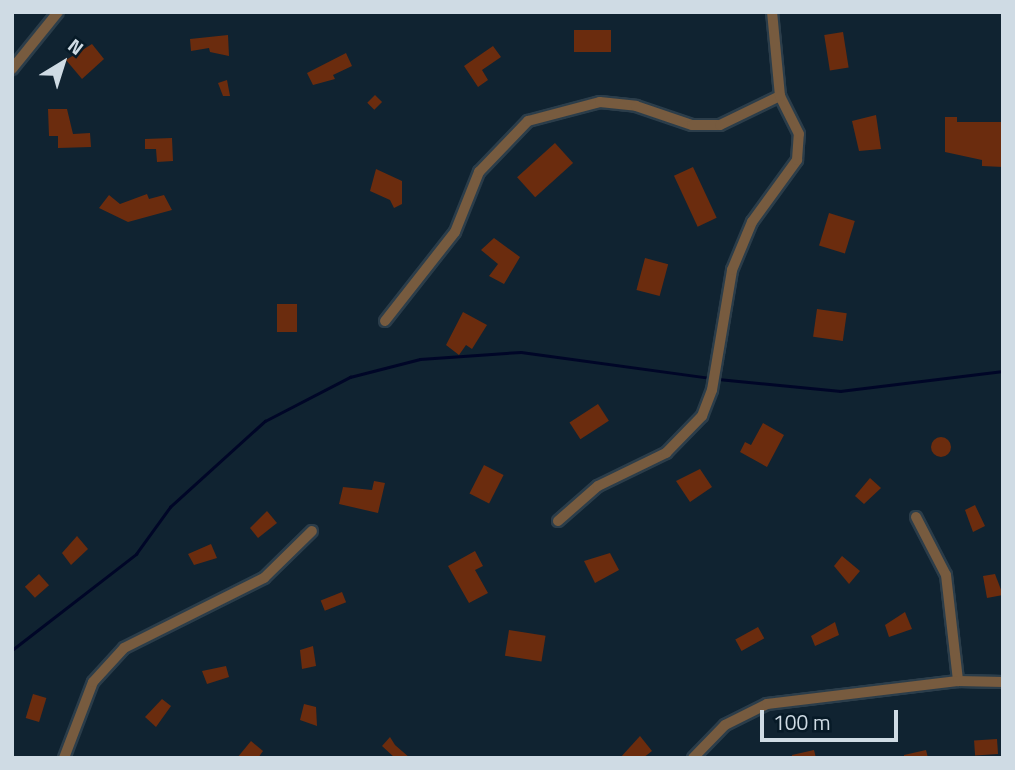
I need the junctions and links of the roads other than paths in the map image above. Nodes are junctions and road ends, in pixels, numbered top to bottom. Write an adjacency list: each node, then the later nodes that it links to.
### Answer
1 (58, 12): 3 (street)
2 (772, 12): 4 (street)
3 (12, 69)
4 (780, 96): 5 (street); 7 (street)
5 (385, 321)
6 (916, 517): 9 (street)
7 (558, 521)
8 (312, 531): 11 (street)
9 (958, 681): 10 (street); 12 (street)
10 (1003, 682)
11 (64, 758)
12 (693, 758)

